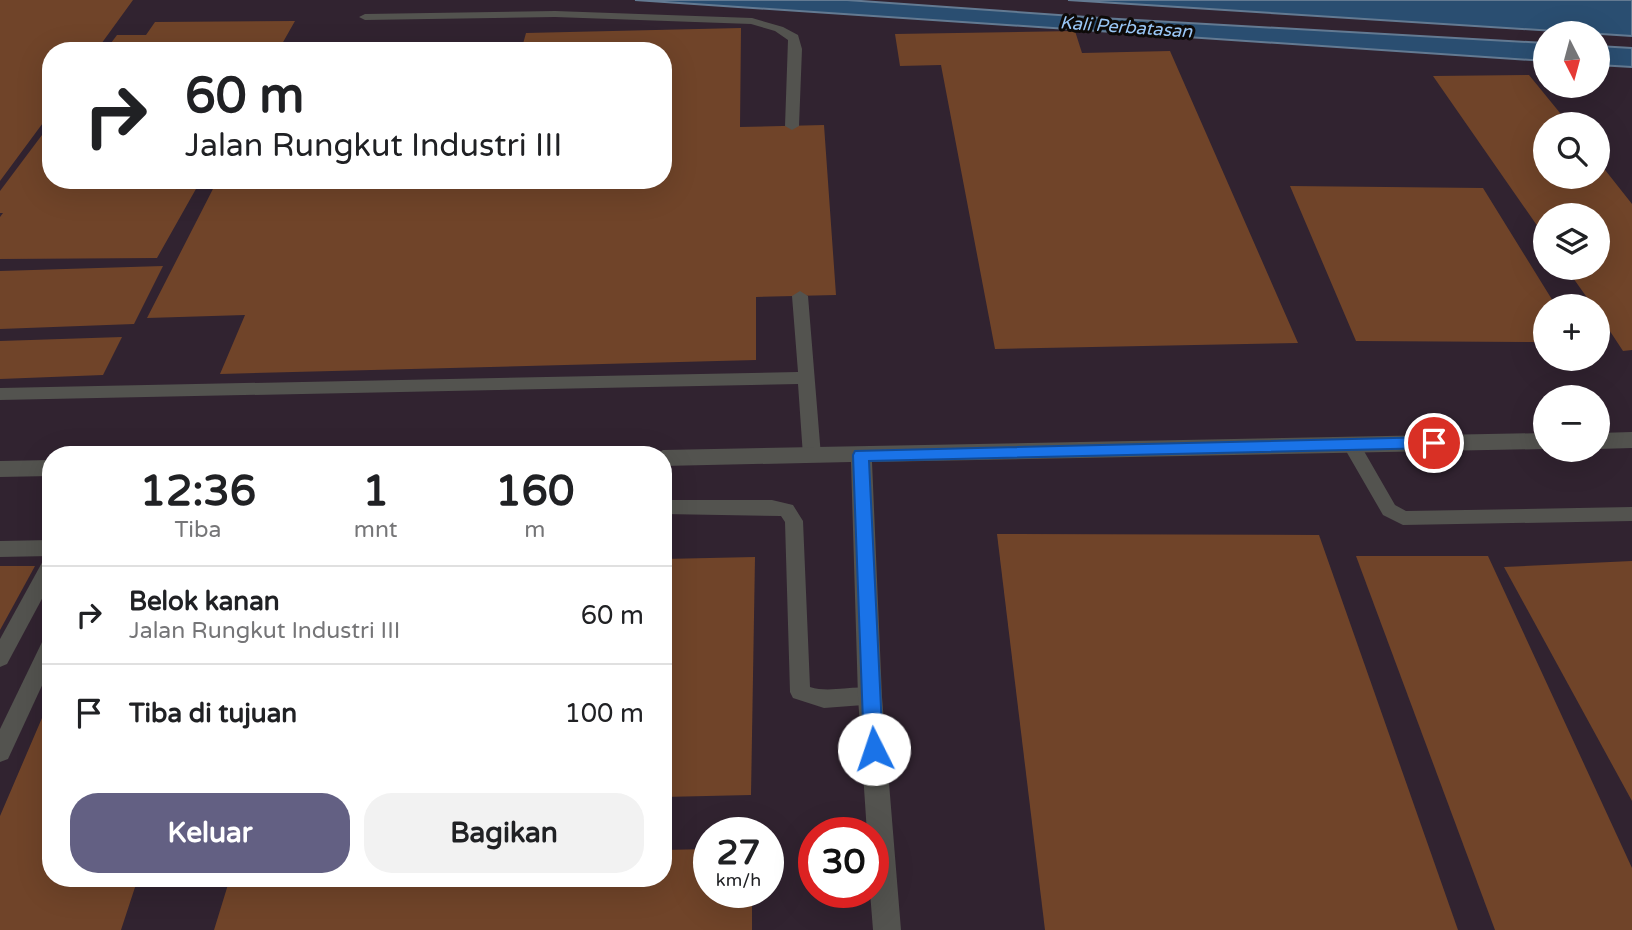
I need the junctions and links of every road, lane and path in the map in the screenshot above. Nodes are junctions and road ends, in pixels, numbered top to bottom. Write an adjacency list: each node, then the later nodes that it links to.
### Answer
1 (365, 17): 2 (lane)
2 (792, 126)
3 (800, 296): 4 (lane)
4 (808, 378): 5 (lane); 11 (lane)
5 (0, 394)
6 (1610, 440): 7 (street)
7 (1632, 440)
8 (1533, 441): 9 (street)
9 (1351, 444): 10 (street); 16 (lane)
10 (861, 455): 11 (street); 22 (street)
11 (813, 456): 12 (street)
12 (672, 458)
13 (42, 468): 14 (street)
14 (0, 469)
15 (672, 507): 22 (lane)
16 (1632, 514)
17 (42, 548): 18 (lane)
18 (0, 549)
19 (42, 581): 20 (lane)
20 (0, 658)
21 (42, 663): 23 (lane)
22 (870, 697): 24 (street)
23 (0, 752)
24 (887, 930)

